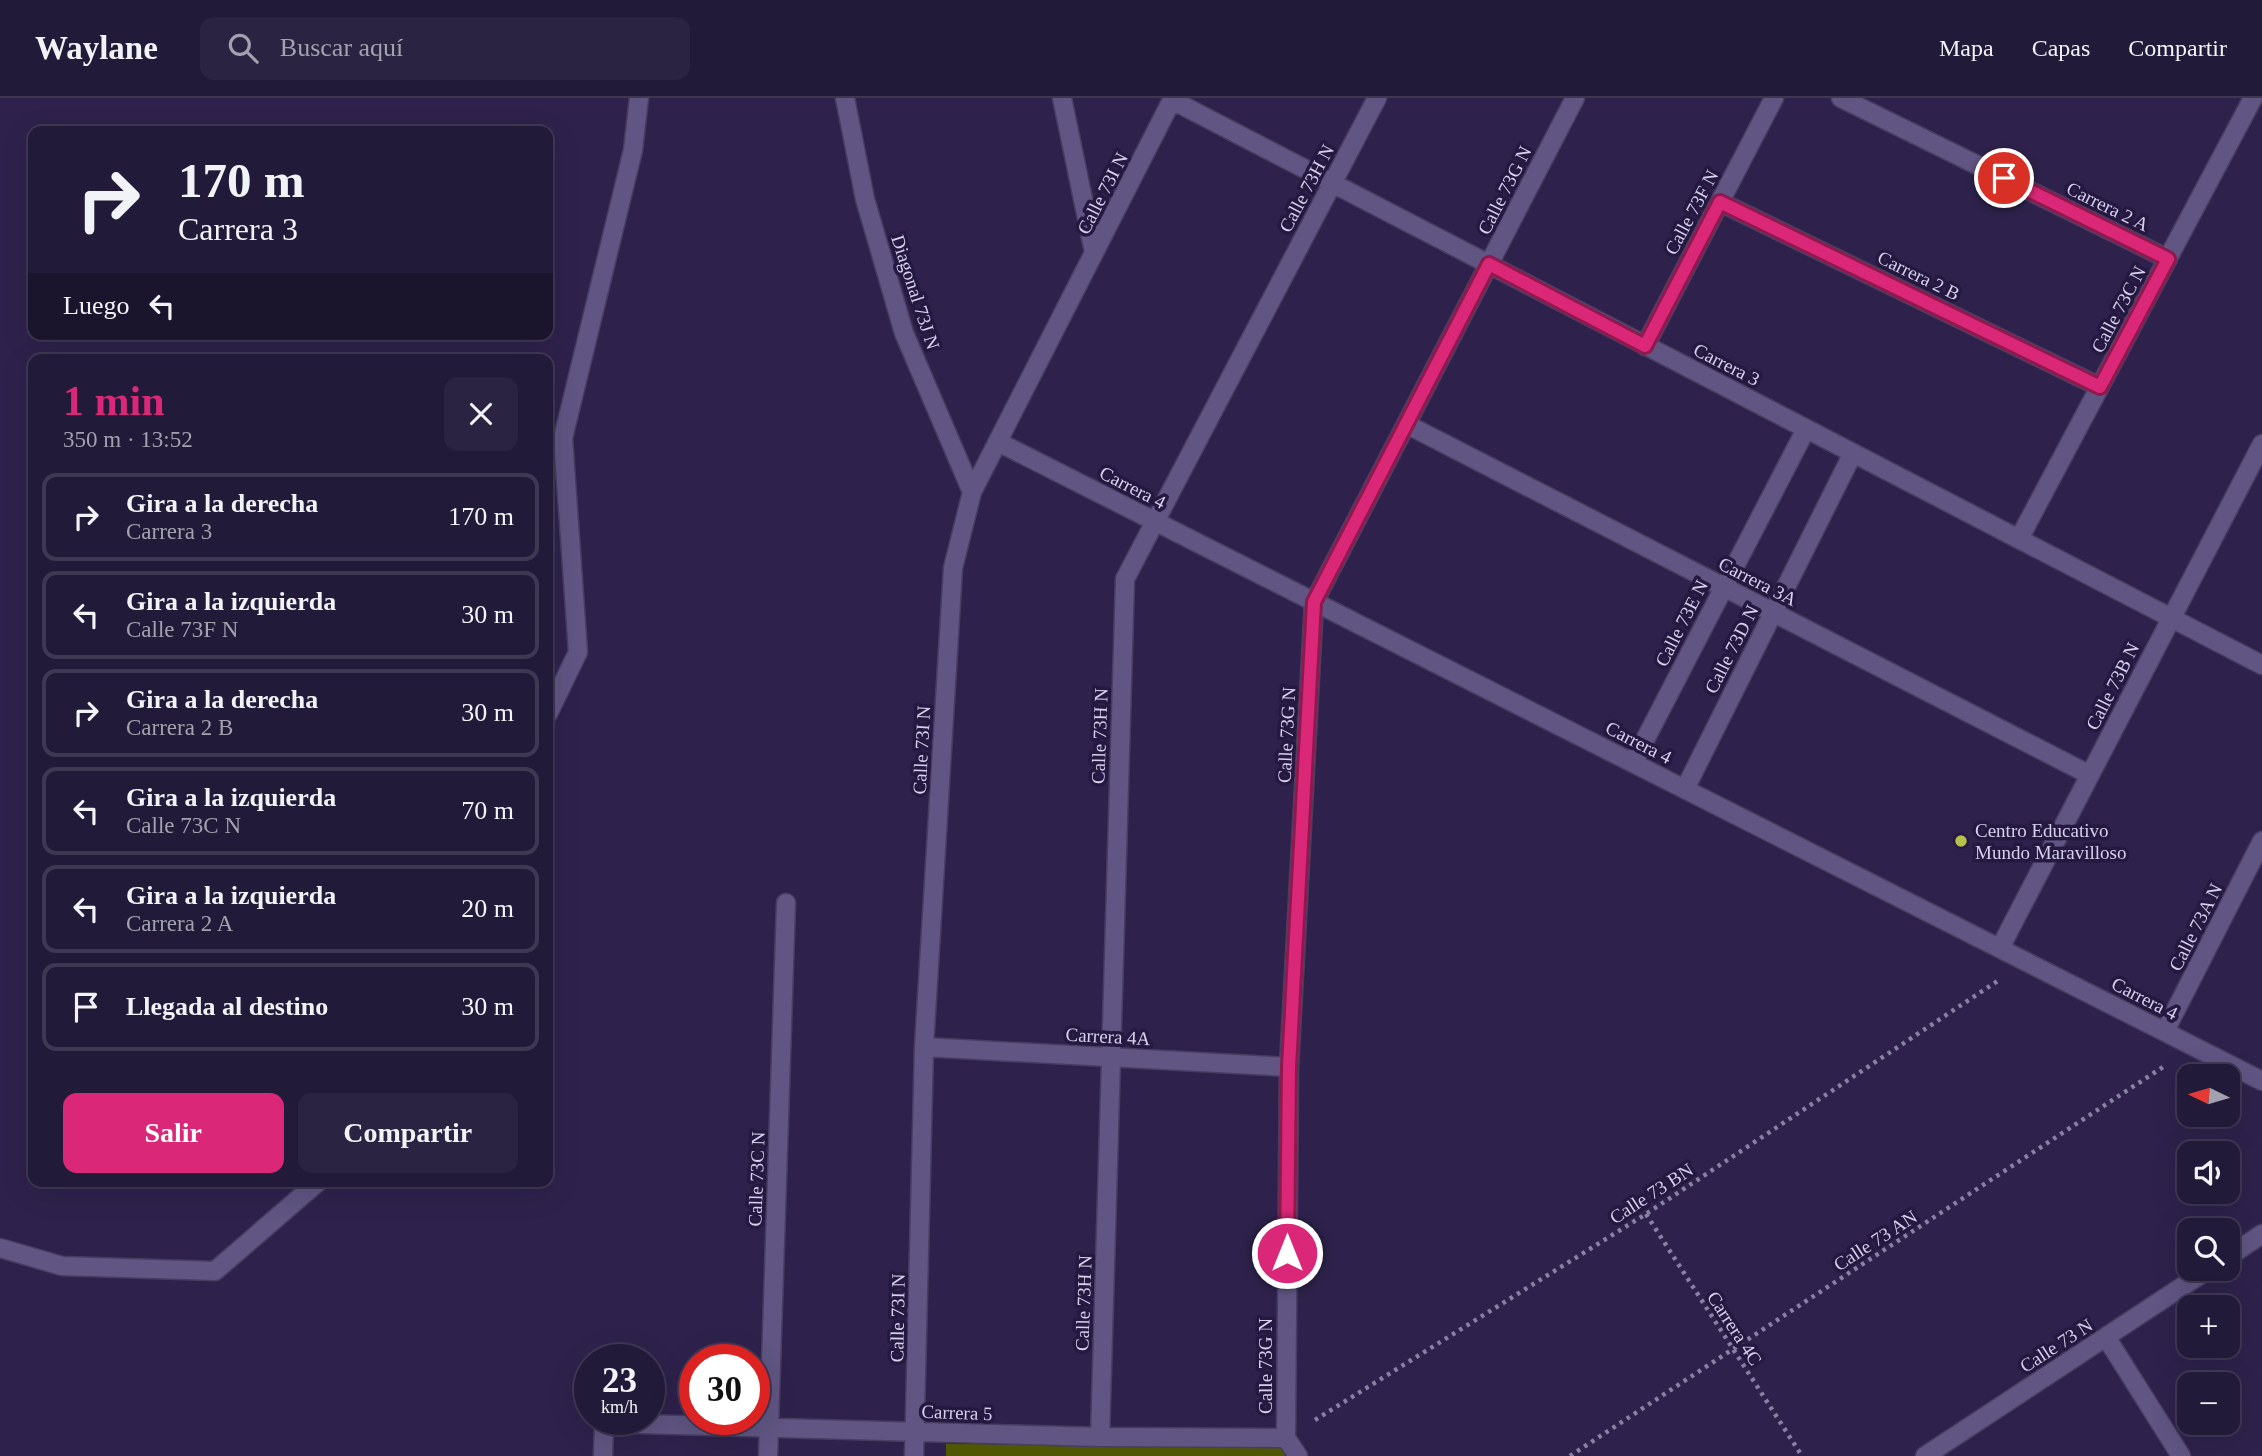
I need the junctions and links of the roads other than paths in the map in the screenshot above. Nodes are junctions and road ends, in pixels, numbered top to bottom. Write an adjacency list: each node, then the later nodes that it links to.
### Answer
1 (639, 98): 30 (street)
2 (845, 98): 22 (street, Diagonal 73J N)
3 (1062, 98): 12 (street)
4 (1377, 98): 10 (street, Calle 73H N)
5 (1575, 98): 14 (street, Calle 73G N)
6 (1774, 98): 11 (street, Calle 73F N)
7 (1841, 98): 13 (street, Carrera 2 A)
8 (1173, 99): 10 (street, Carrera 3); 12 (street, Calle 73I N)
9 (2254, 100): 13 (street, Calle 73C N)
10 (1332, 184): 14 (street, Carrera 3); 23 (street, Calle 73H N)
11 (1720, 202): 15 (street, Calle 73F N); 16 (street, Carrera 2 B)
12 (1094, 252): 19 (street, Calle 73I N)
13 (2168, 259): 16 (street, Calle 73C N)
14 (1489, 264): 15 (street, Carrera 3); 17 (street, Calle 73G N)
15 (1645, 346): 18 (street, Carrera 3)
16 (2100, 387): 24 (street, Calle 73C N)
17 (1406, 424): 25 (street, Carrera 3A); 26 (street, Calle 73G N)
18 (1806, 429): 21 (street, Carrera 3); 25 (street, Calle 73E N)
19 (998, 442): 22 (street, Calle 73I N); 23 (street, Carrera 4)
20 (2262, 444): 28 (street, Calle 73B N)
21 (1853, 453): 24 (street, Carrera 3); 27 (street, Calle 73D N)
22 (972, 492): 38 (street, Calle 73I N)
23 (1156, 522): 26 (street, Carrera 4); 39 (street, Calle 73H N)
24 (2020, 539): 28 (street, Carrera 3)
25 (1724, 587): 27 (street, Carrera 3A); 31 (street, Calle 73E N)
26 (1314, 602): 31 (street, Carrera 4); 40 (street, Calle 73G N)
27 (1773, 612): 32 (street, Carrera 3A); 33 (street, Calle 73D N)
28 (2171, 618): 29 (street, Carrera 3); 32 (street, Calle 73B N)
29 (2262, 665)
30 (553, 704)
31 (1633, 763): 33 (street, Carrera 4)
32 (2090, 775): 36 (street, Calle 73B N)
33 (1685, 789): 36 (street, Carrera 4)
34 (2262, 841): 37 (street, Calle 73A N)
35 (786, 903): 48 (street, Calle 73C N)
36 (2000, 948): 37 (street, Carrera 4)
37 (2165, 1031): 41 (street, Carrera 4)
38 (924, 1047): 39 (street, Carrera 4A); 51 (street, Calle 73I N)
39 (1110, 1058): 40 (street, Carrera 4A); 53 (street, Calle 73H N)
40 (1289, 1067): 54 (street, Calle 73G N)
41 (2262, 1081)
42 (312, 1187): 44 (street)
43 (2262, 1234): 45 (street)
44 (0, 1248)
45 (2240, 1249)
46 (2191, 1281): 47 (street, Calle 73 N)
47 (2106, 1337): 55 (street, Calle 73 N); 60 (street)
48 (770, 1397)
49 (679, 1425): 56 (street, Carrera 5)
50 (770, 1428): 51 (street, Carrera 5)
51 (915, 1431): 53 (street, Carrera 5); 58 (street, Calle 73I N)
52 (769, 1435): 57 (street, Calle 73C N)
53 (1100, 1437): 54 (street, Carrera 5)
54 (1286, 1438): 59 (street)
55 (1934, 1453)
56 (603, 1456)
57 (768, 1456)
58 (914, 1456)
59 (1298, 1456)
60 (2181, 1456)

